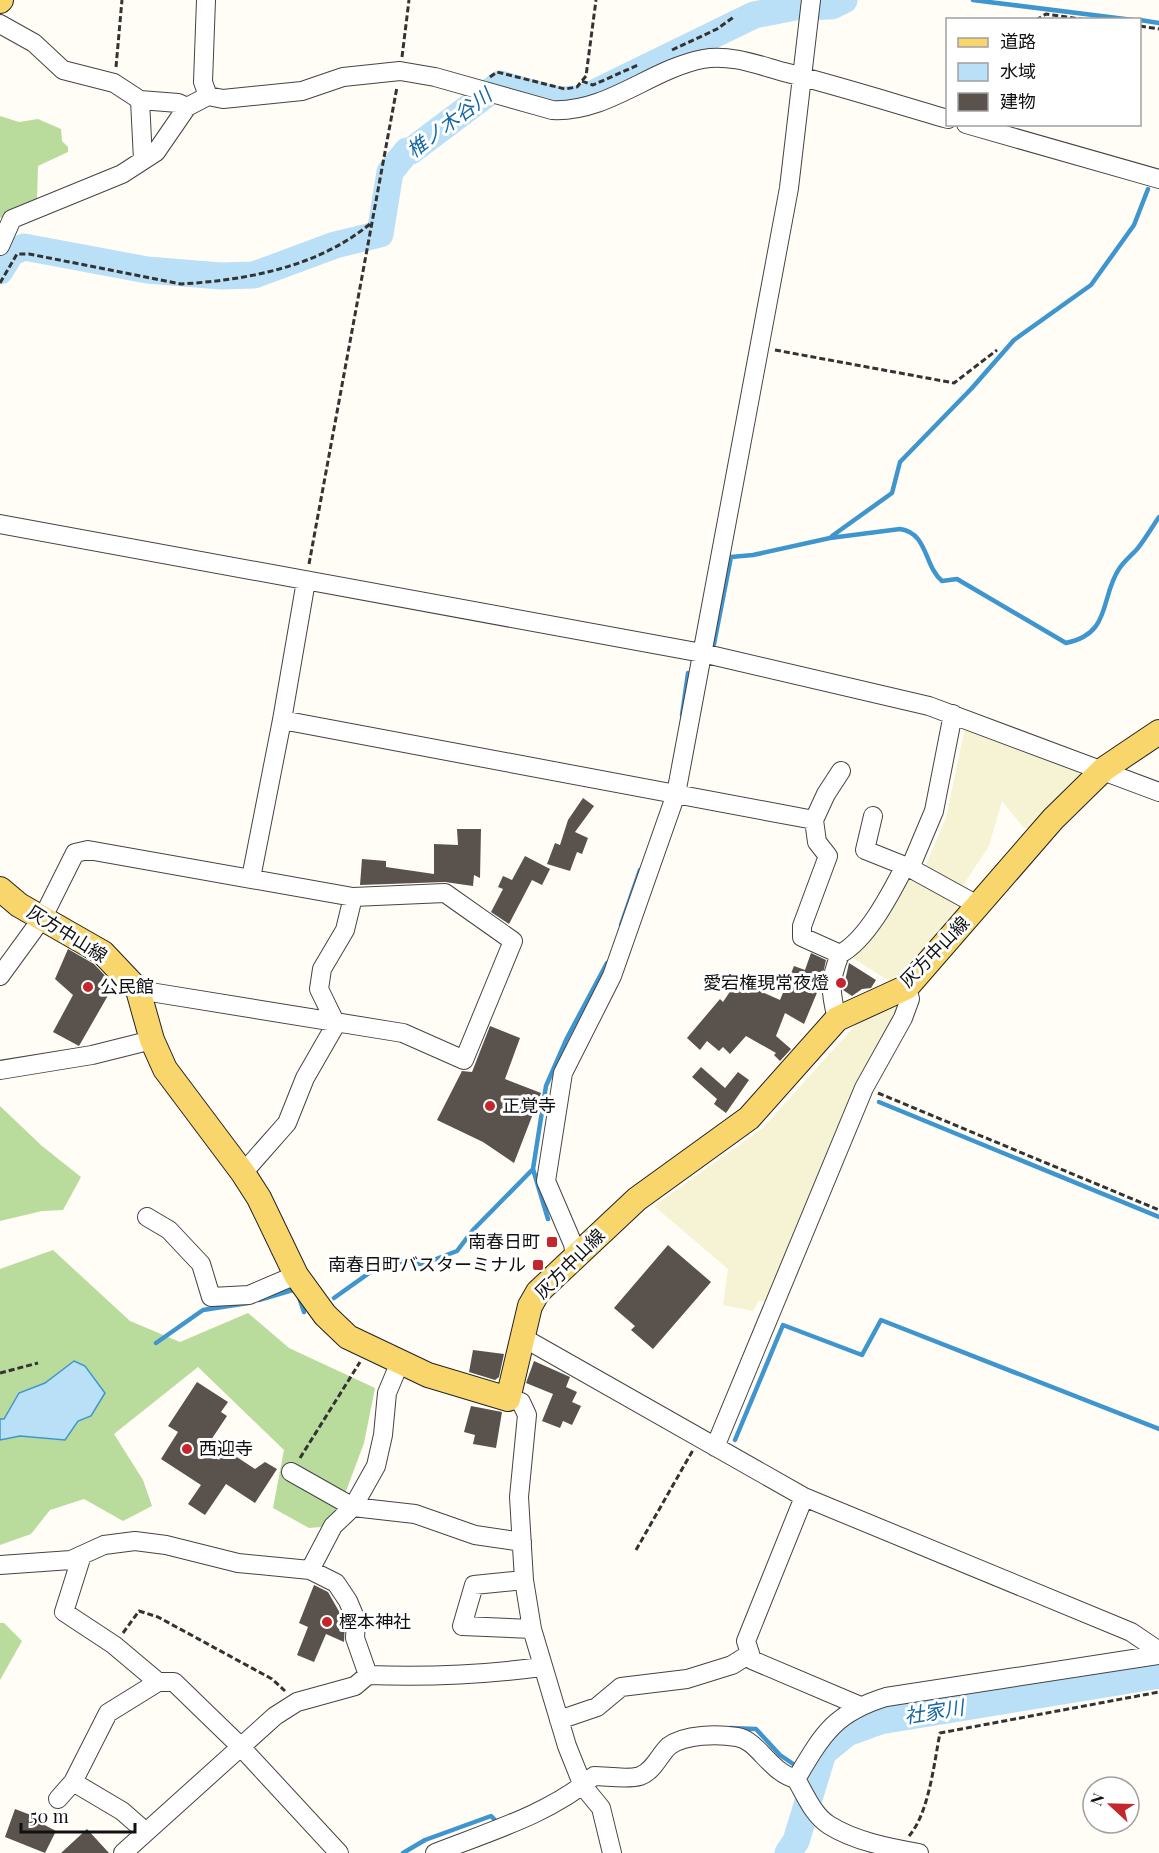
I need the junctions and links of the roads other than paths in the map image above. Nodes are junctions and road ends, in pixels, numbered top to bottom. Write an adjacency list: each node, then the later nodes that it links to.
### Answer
1 (206, 0): 5 (street)
2 (811, 0): 4 (street)
3 (0, 24): 6 (street)
4 (801, 76): 5 (street); 8 (street); 16 (street)
5 (208, 96): 7 (street)
6 (140, 100): 7 (street); 10 (street)
7 (187, 106): 10 (street)
8 (946, 118)
9 (973, 126): 11 (street)
10 (143, 160): 12 (street)
11 (1159, 179)
12 (6, 218): 13 (street)
13 (0, 246)
14 (0, 524): 15 (street)
15 (306, 581): 16 (street); 18 (street)
16 (702, 653): 17 (street); 23 (street)
17 (952, 714): 20 (street); 26 (street)
18 (282, 720): 23 (street); 27 (street)
19 (1159, 732): 20 (main road, 灰方中山線)
20 (1104, 769): 22 (street); 30 (main road, 灰方中山線)
21 (841, 771): 25 (street)
22 (1159, 792)
23 (676, 794): 25 (street); 42 (street)
24 (873, 816): 26 (street)
25 (814, 820): 32 (street)
26 (908, 867): 30 (street); 32 (street)
27 (251, 878): 29 (street); 31 (street)
28 (0, 889): 31 (main road, 灰方中山線)
29 (353, 897): 37 (street); 37 (street)
30 (979, 906): 34 (main road, 灰方中山線)
31 (43, 917): 33 (street); 35 (main road, 灰方中山線)
32 (840, 954): 36 (street)
33 (0, 976)
34 (907, 987): 36 (main road, 灰方中山線); 47 (street)
35 (138, 990): 37 (street); 38 (main road, 灰方中山線)
36 (837, 1019): 42 (main road, 灰方中山線)
37 (336, 1024): 40 (street)
38 (152, 1040): 39 (street); 40 (main road, 灰方中山線)
39 (0, 1070)
40 (243, 1173): 43 (main road, 灰方中山線)
41 (147, 1217): 43 (street)
42 (575, 1256): 44 (main road, 灰方中山線)
43 (296, 1275): 45 (main road, 灰方中山線)
44 (522, 1337): 46 (main road, 灰方中山線); 47 (street)
45 (400, 1362): 46 (main road, 灰方中山線); 50 (street)
46 (508, 1399): 51 (street)
47 (708, 1443): 49 (street)
48 (291, 1472): 50 (street)
49 (804, 1497): 57 (street); 58 (street)
50 (353, 1507): 51 (street); 54 (street)
51 (522, 1542): 55 (street)
52 (81, 1555): 53 (street); 54 (street); 61 (street)
53 (0, 1564)
54 (310, 1570): 60 (street)
55 (524, 1580): 56 (street); 56 (street)
56 (532, 1629): 59 (street)
57 (1159, 1653): 62 (street)
58 (748, 1654): 62 (street); 63 (street)
59 (541, 1667): 60 (street); 63 (street)
60 (368, 1675): 64 (street)
61 (158, 1682): 64 (street); 66 (street)
62 (858, 1706): 65 (street)
63 (559, 1720): 67 (street)
64 (240, 1746): 69 (street); 71 (street)
65 (796, 1779): 67 (street); 74 (street)
66 (73, 1782): 68 (street); 69 (street)
67 (583, 1786): 72 (street); 73 (street)
68 (58, 1799)
69 (146, 1832): 70 (street)
70 (123, 1853)
71 (339, 1853)
72 (435, 1853)
73 (612, 1853)
74 (920, 1853)

